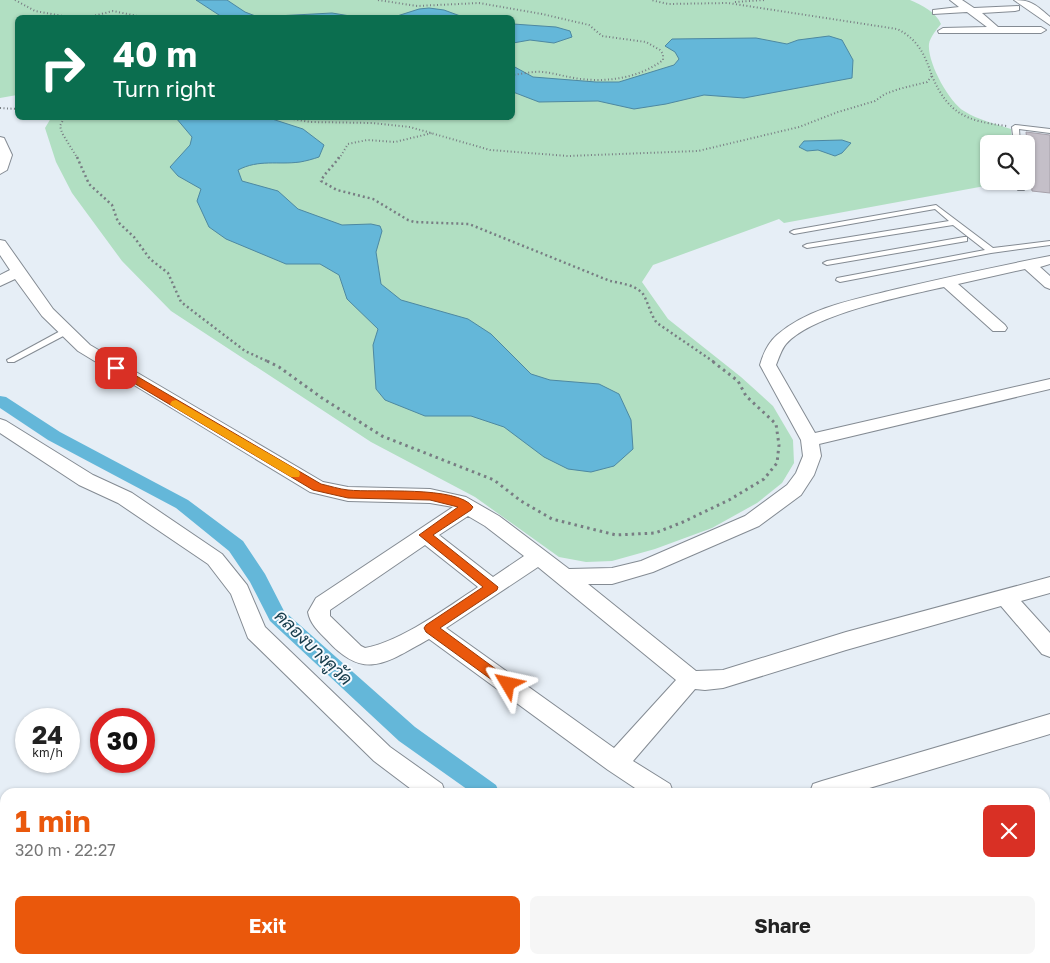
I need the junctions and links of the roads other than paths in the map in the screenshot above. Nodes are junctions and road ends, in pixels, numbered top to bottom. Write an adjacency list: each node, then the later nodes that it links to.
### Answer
1 (955, 0): 3 (street)
2 (1017, 4): 3 (street); 5 (street)
3 (972, 10): 4 (street); 6 (street)
4 (937, 12)
5 (1050, 22)
6 (996, 30): 7 (street); 8 (street)
7 (1041, 30)
8 (943, 31)
9 (1050, 131): 10 (lane)
10 (1016, 135)
11 (1, 144): 12 (street)
12 (0, 170)
13 (849, 222): 14 (lane); 15 (lane); 16 (lane)
14 (955, 222): 16 (lane); 22 (lane)
15 (794, 232)
16 (864, 237): 20 (lane)
17 (964, 239): 21 (lane)
18 (1050, 243): 22 (lane)
19 (0, 244): 27 (street)
20 (807, 246)
21 (904, 250): 24 (lane); 25 (lane)
22 (991, 251): 25 (lane)
23 (1050, 260): 26 (street)
24 (827, 264)
25 (920, 264): 28 (lane)
26 (1028, 264): 30 (street); 31 (street)
27 (18, 272): 29 (street); 33 (street)
28 (840, 280)
29 (0, 281)
30 (946, 281): 32 (street); 37 (street)
31 (1049, 290)
32 (999, 328)
33 (64, 332): 34 (lane); 38 (street)
34 (11, 360)
35 (1050, 384): 37 (street)
36 (0, 425): 50 (street)
37 (810, 440): 41 (street)
38 (467, 507): 39 (street); 40 (street)
39 (425, 535): 43 (street); 45 (street)
40 (538, 557): 41 (street); 43 (street)
41 (565, 577): 47 (street)
42 (1050, 585): 44 (street)
43 (492, 587): 45 (street)
44 (1005, 597): 46 (street); 47 (street)
45 (430, 628): 49 (street)
46 (1050, 648)
47 (690, 679): 49 (street)
48 (1050, 724): 52 (street)
49 (616, 763): 51 (street)
50 (428, 788)
51 (654, 788)
52 (835, 788)

